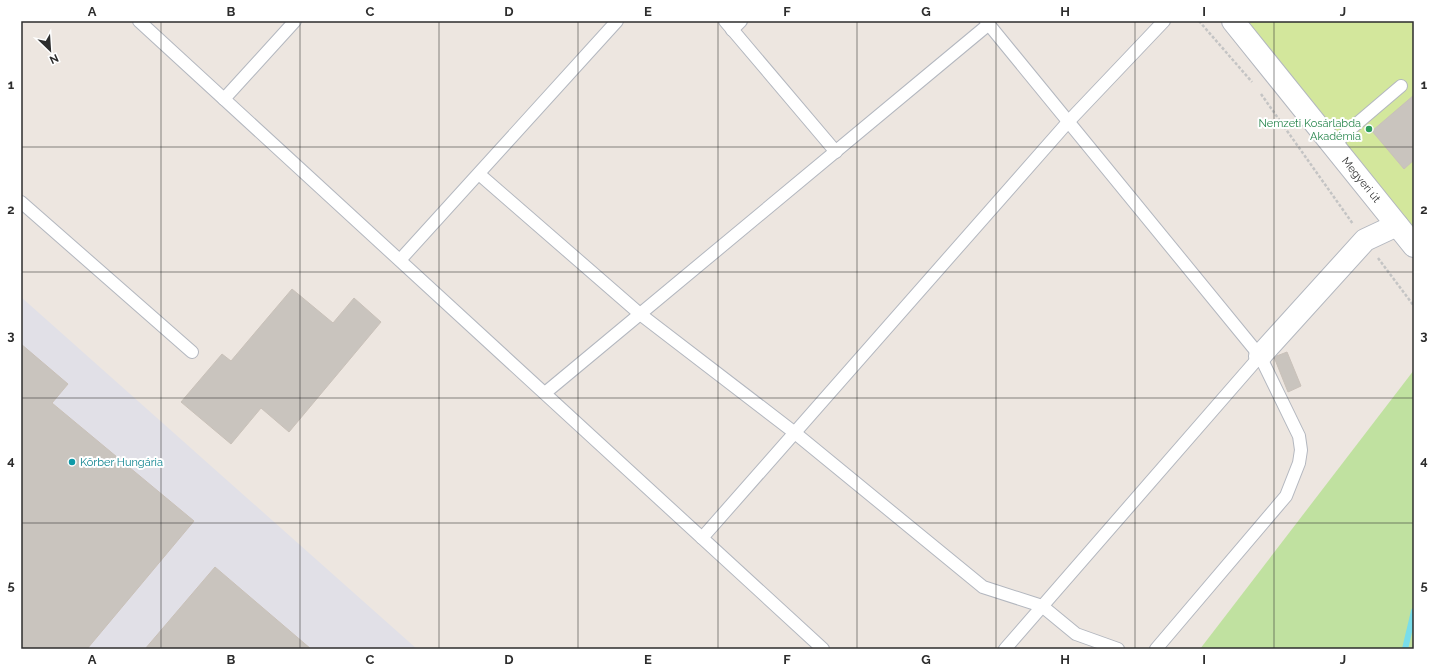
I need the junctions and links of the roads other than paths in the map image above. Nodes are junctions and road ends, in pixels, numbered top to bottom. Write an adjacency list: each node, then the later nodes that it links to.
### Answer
1 (140, 21): 10 (lane)
2 (295, 21): 10 (lane)
3 (617, 21): 14 (lane)
4 (741, 21): 8 (lane)
5 (1164, 21): 11 (lane)
6 (1233, 21): 12 (street, Megyeri út)
7 (987, 23): 11 (lane); 13 (lane)
8 (728, 26): 13 (lane)
9 (1401, 86): 12 (lane)
10 (224, 99): 18 (lane)
11 (1068, 122): 21 (lane); 23 (lane)
12 (1334, 146): 16 (street, Megyeri út)
13 (836, 152): 19 (lane)
14 (479, 174): 18 (lane); 19 (lane)
15 (21, 202): 20 (lane)
16 (1397, 225): 17 (street, Megyeri út); 21 (street)
17 (1414, 246)
18 (400, 260): 22 (lane)
19 (640, 314): 22 (lane); 23 (lane)
20 (192, 352)
21 (1260, 356): 25 (lane); 29 (lane)
22 (545, 393): 24 (lane)
23 (795, 432): 24 (lane); 25 (lane)
24 (702, 538): 26 (lane)
25 (1042, 606): 27 (lane); 28 (lane)
26 (823, 649)
27 (1004, 649)
28 (1118, 649)
29 (1156, 649)

